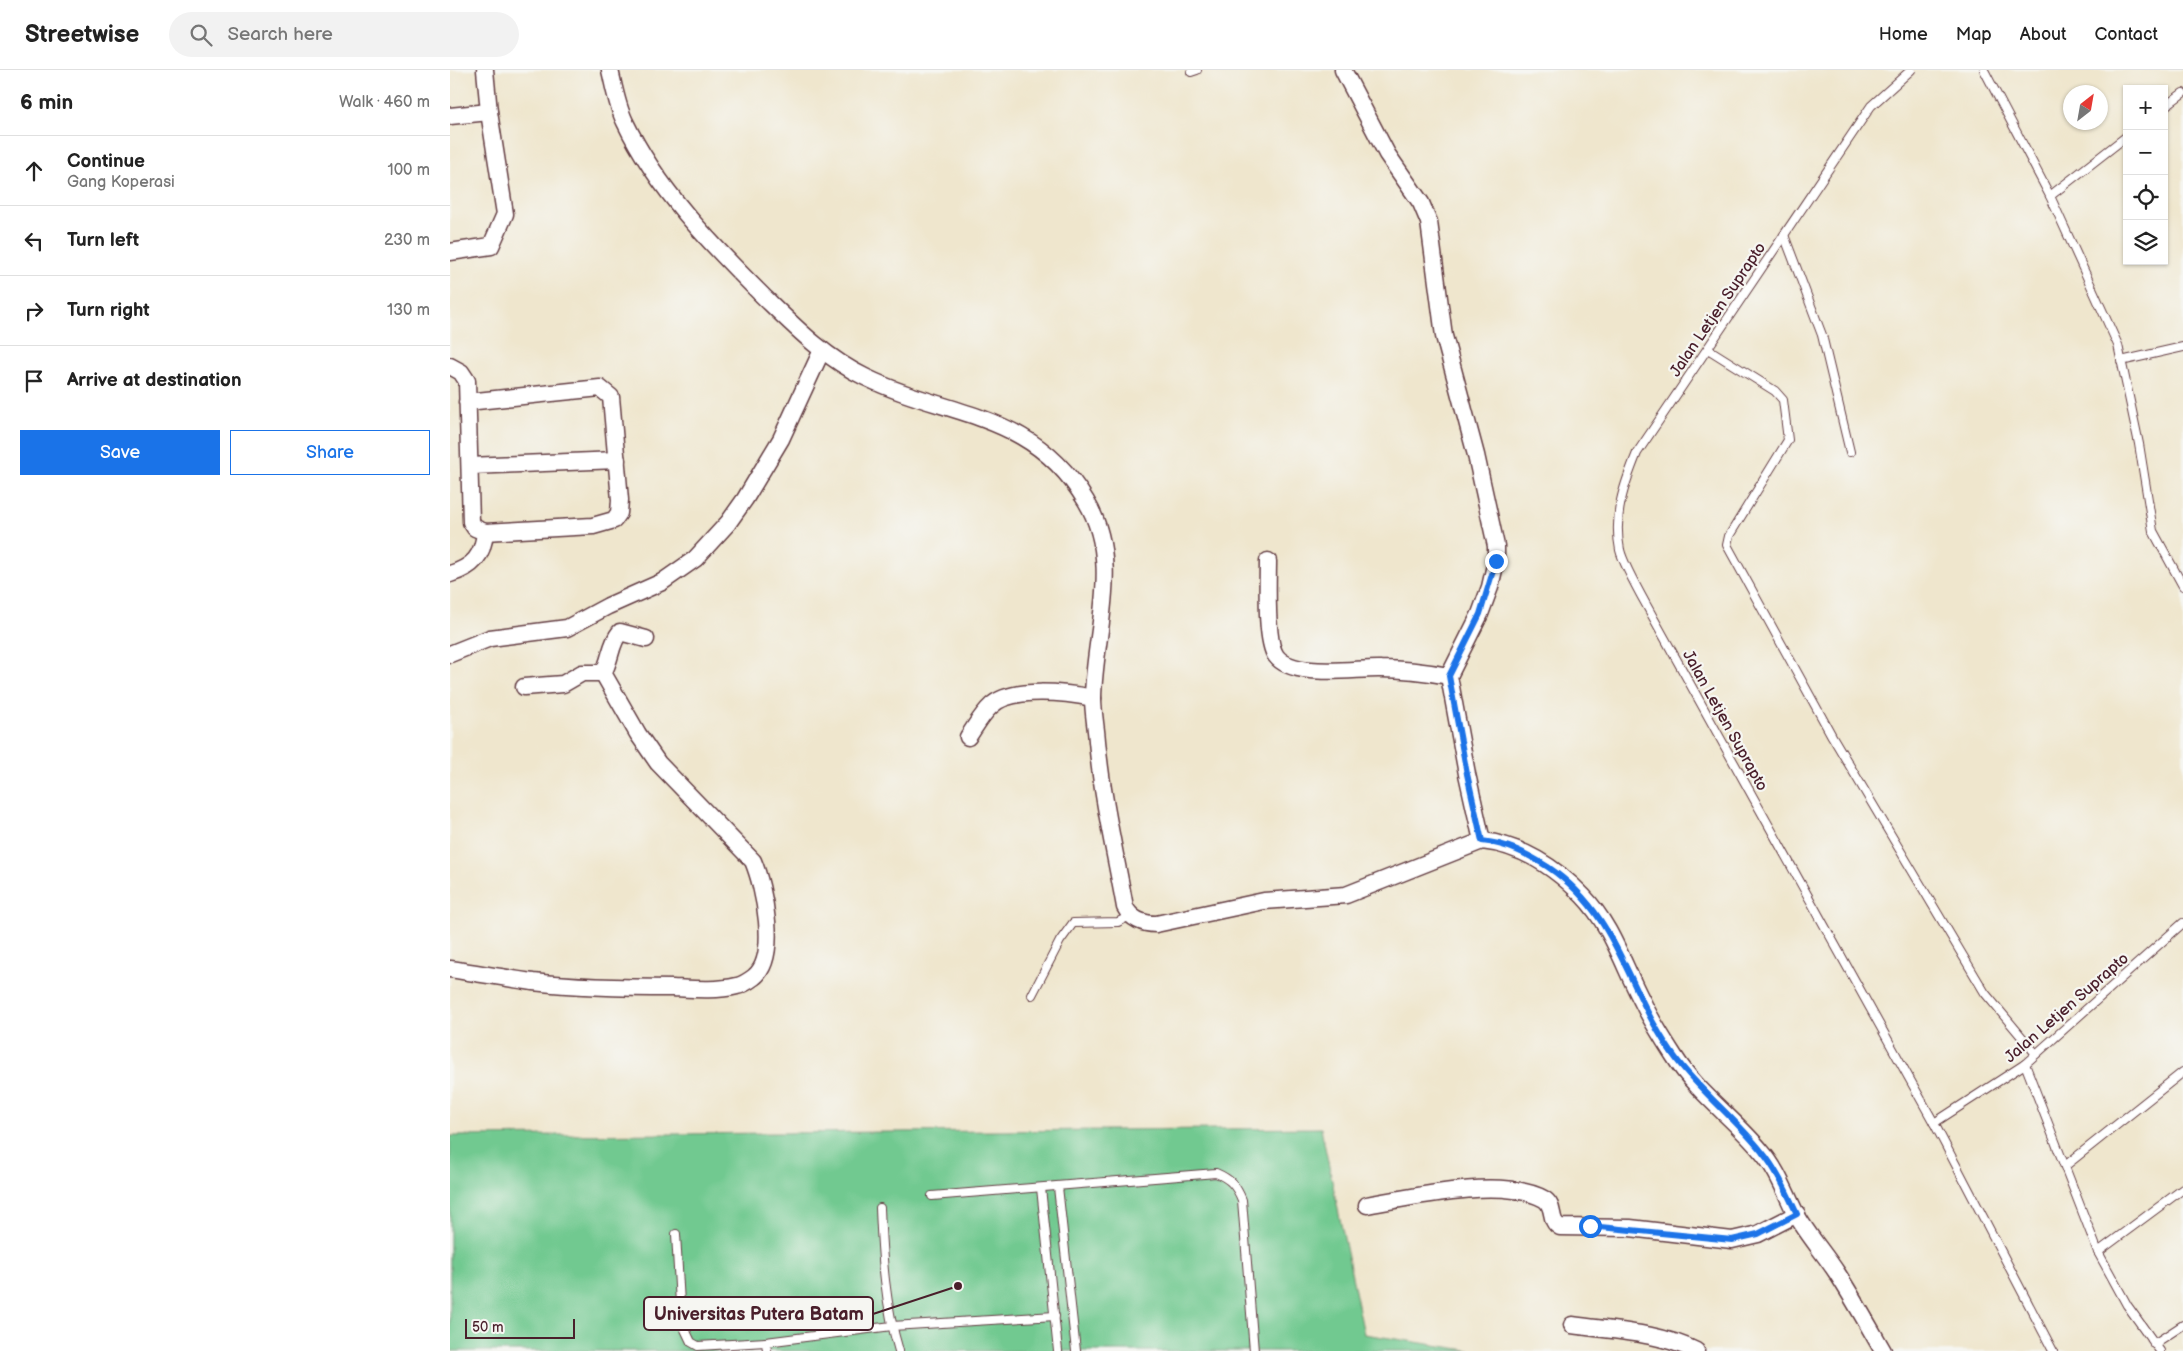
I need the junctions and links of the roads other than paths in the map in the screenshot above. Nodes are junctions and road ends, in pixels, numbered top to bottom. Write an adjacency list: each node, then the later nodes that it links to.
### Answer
1 (485, 70): 8 (street)
2 (610, 70): 16 (street)
3 (1343, 70): 30 (street)
4 (1911, 70): 12 (lane, Jalan Letjen Suprapto)
5 (1984, 70): 11 (lane)
6 (2183, 93): 7 (lane)
7 (2168, 104)
8 (489, 112): 9 (street); 13 (street)
9 (450, 116)
10 (2123, 139): 11 (lane)
11 (2050, 196): 17 (lane)
12 (1784, 235): 15 (lane, Jalan Letjen Suprapto); 20 (lane)
13 (450, 252)
14 (2183, 347): 17 (lane)
15 (1708, 348): 39 (lane); 42 (lane, Jalan Letjen Suprapto)
16 (822, 350): 28 (street); 32 (street)
17 (2121, 361): 26 (lane)
18 (450, 366): 19 (street)
19 (468, 402): 21 (street); 22 (street)
20 (1850, 452)
21 (617, 460): 22 (street); 23 (street)
22 (470, 466): 23 (street)
23 (485, 532): 25 (street)
24 (1268, 561): 30 (street)
25 (450, 574)
26 (2183, 586)
27 (646, 638): 29 (street)
28 (450, 654)
29 (603, 673): 31 (street); 37 (street)
30 (1449, 676): 34 (street)
31 (524, 687)
32 (1093, 698): 33 (street); 35 (street)
33 (968, 737)
34 (1482, 841): 35 (street); 50 (street)
35 (1130, 916): 38 (lane)
36 (2183, 923): 39 (lane, Jalan Letjen Suprapto)
37 (450, 969)
38 (1032, 995)
39 (2036, 1054): 40 (lane, Jalan Letjen Suprapto)
40 (2024, 1064): 42 (lane, Jalan Letjen Suprapto); 43 (lane)
41 (2183, 1072): 43 (lane)
42 (1934, 1123): 65 (lane)
43 (2065, 1166): 52 (lane)
44 (1058, 1187): 45 (lane); 61 (lane); 62 (lane)
45 (1041, 1188): 47 (lane); 53 (lane)
46 (2183, 1189): 52 (lane)
47 (932, 1196)
48 (1367, 1205): 50 (street)
49 (880, 1208): 56 (lane)
50 (1797, 1214): 64 (street)
51 (676, 1234): 57 (lane)
52 (2098, 1252): 58 (lane)
53 (1055, 1316): 56 (lane); 60 (lane)
54 (1572, 1325): 63 (street)
55 (2183, 1325): 58 (lane)
56 (892, 1326): 57 (lane); 59 (lane)
57 (766, 1347)
58 (2157, 1348)
59 (899, 1351)
60 (1058, 1351)
61 (1076, 1351)
62 (1254, 1351)
63 (1696, 1351)
64 (1883, 1351)
65 (2053, 1351)

